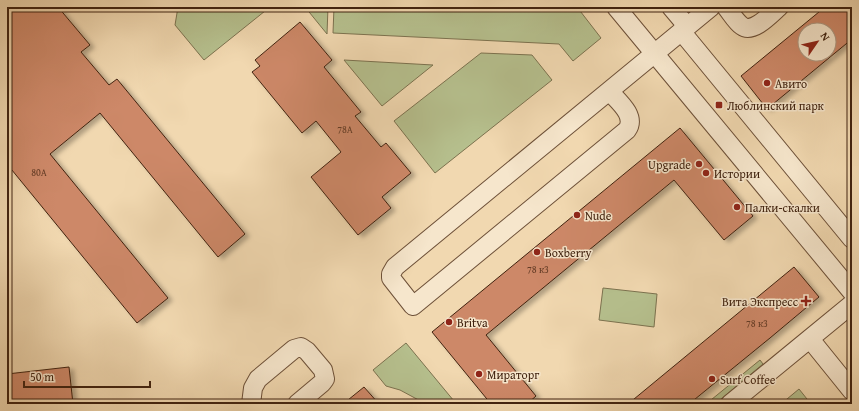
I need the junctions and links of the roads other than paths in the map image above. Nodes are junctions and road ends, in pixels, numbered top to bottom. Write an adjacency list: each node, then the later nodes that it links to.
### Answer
1 (616, 7): 7 (street)
2 (671, 7): 6 (street)
3 (711, 7): 6 (street)
4 (726, 7): 5 (street)
5 (779, 7)
6 (684, 29): 7 (street); 9 (street)
7 (655, 53): 8 (street); 10 (street)
8 (609, 91): 8 (street)
9 (852, 239)
10 (852, 292)
11 (852, 304): 12 (street)
12 (810, 339): 13 (street); 16 (street)
13 (852, 391)
14 (251, 404): 15 (street)
15 (297, 404)
16 (730, 404)

